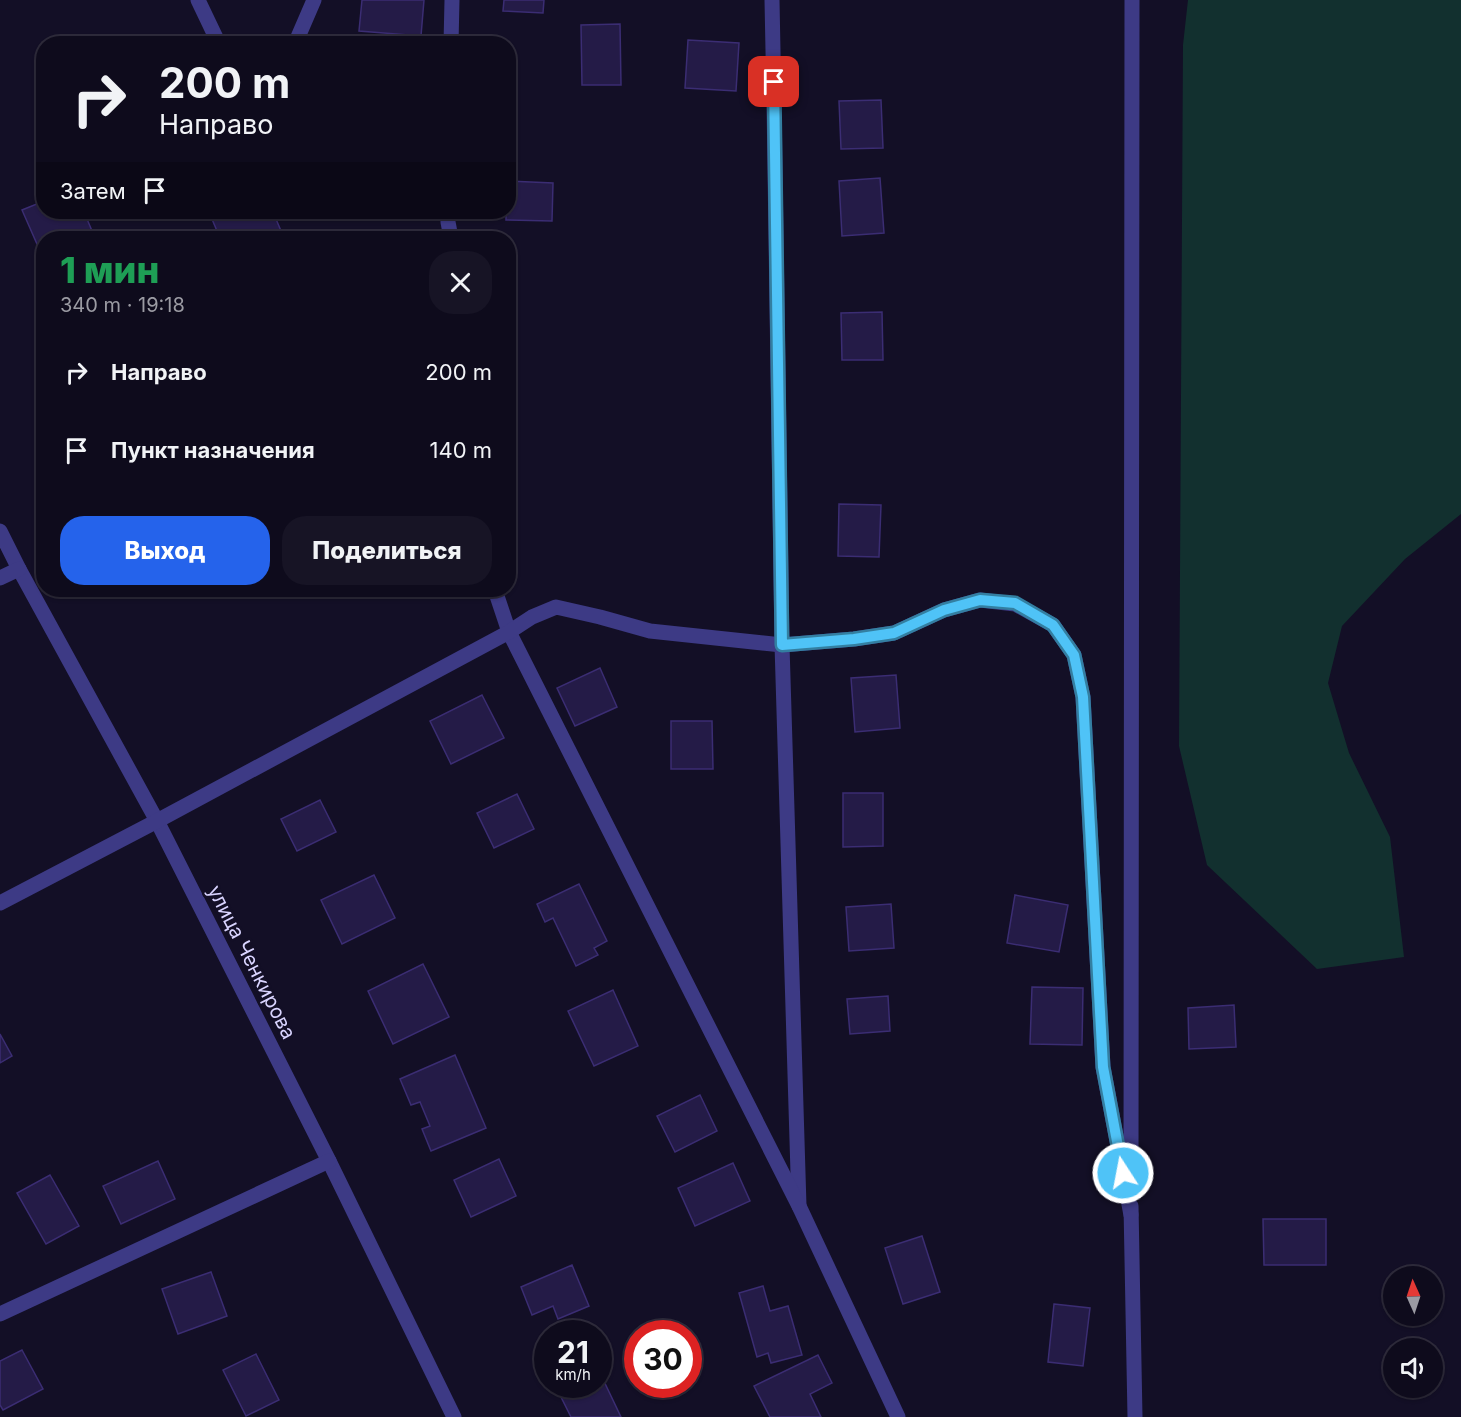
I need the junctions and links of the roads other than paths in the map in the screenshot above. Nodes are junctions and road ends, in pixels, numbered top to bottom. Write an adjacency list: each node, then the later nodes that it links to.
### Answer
1 (198, 0): 6 (street)
2 (314, 0): 7 (street)
3 (452, 0): 8 (street)
4 (772, 0): 14 (street)
5 (1132, 0): 19 (street)
6 (215, 36)
7 (298, 36)
8 (451, 36)
9 (0, 531): 10 (street, улица Ченкирова)
10 (18, 569): 11 (street); 15 (street, улица Ченкирова)
11 (0, 578)
12 (497, 597): 13 (street)
13 (509, 632): 14 (street); 15 (street); 18 (street)
14 (782, 645): 18 (street); 19 (street)
15 (157, 821): 16 (street); 17 (street, улица Ченкирова)
16 (0, 903)
17 (329, 1161): 20 (street); 21 (street, улица Ченкирова)
18 (799, 1206): 22 (street)
19 (1131, 1215): 23 (street)
20 (0, 1314)
21 (454, 1417)
22 (898, 1417)
23 (1136, 1417)

